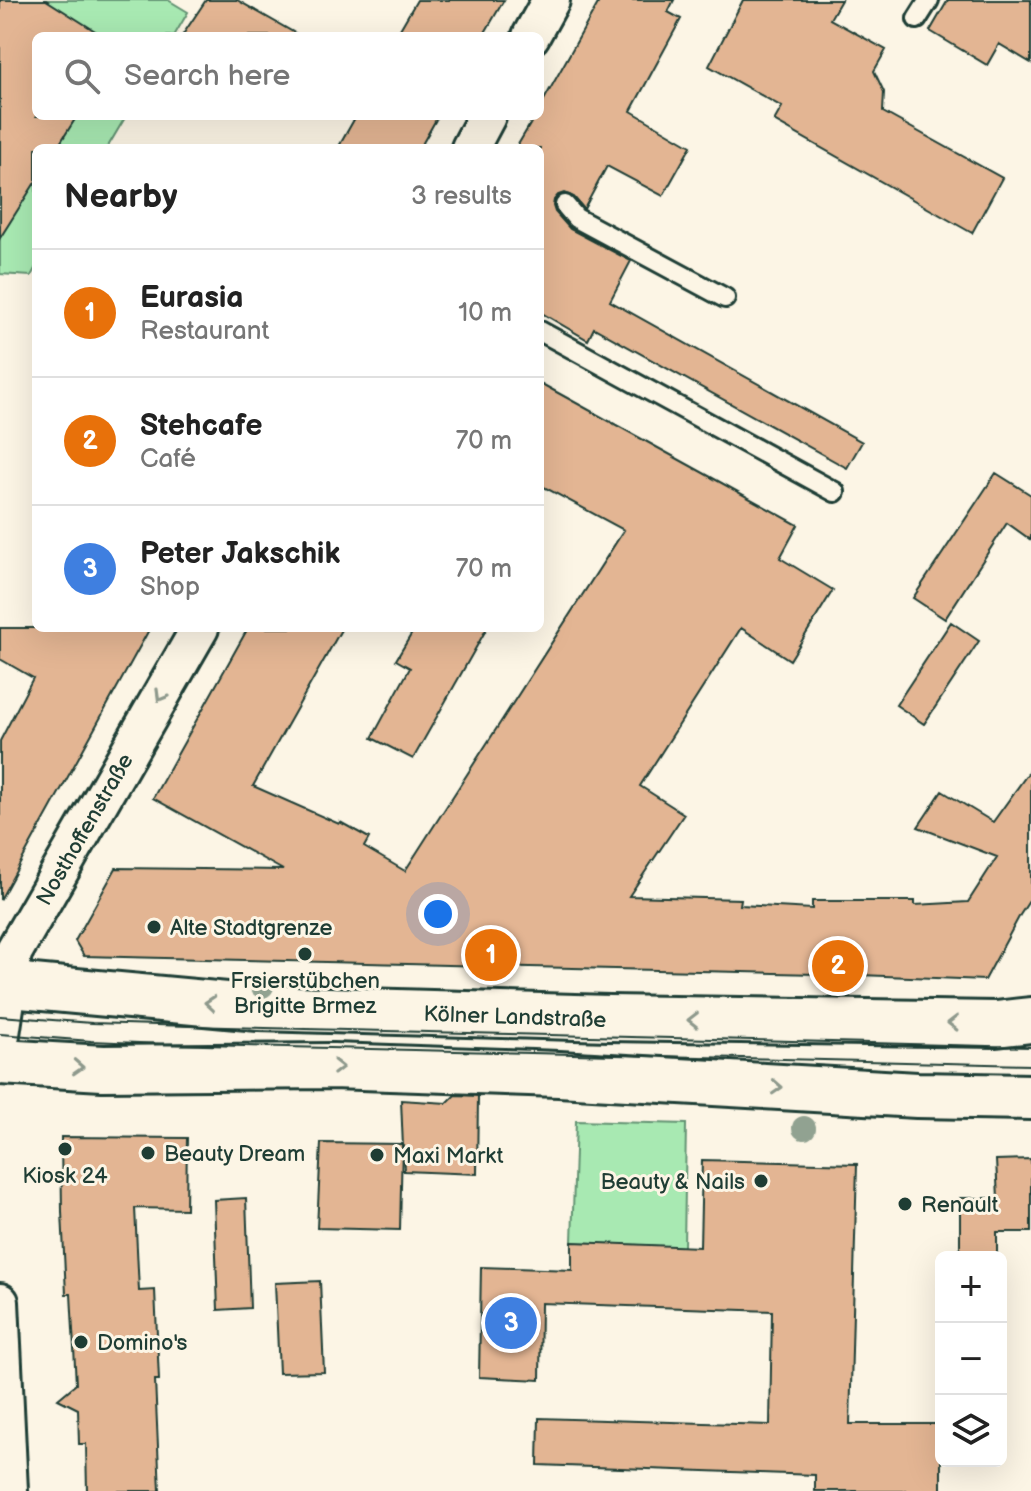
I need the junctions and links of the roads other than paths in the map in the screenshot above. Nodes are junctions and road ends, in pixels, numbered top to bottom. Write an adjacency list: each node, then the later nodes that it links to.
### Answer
1 (551, 0): 4 (street)
2 (929, 0): 3 (lane)
3 (917, 19)
4 (533, 32)
5 (485, 120): 6 (street)
6 (472, 144)
7 (565, 205): 8 (lane)
8 (725, 298)
9 (544, 333): 10 (lane)
10 (835, 492)
11 (198, 632): 12 (street, Nosthoffenstraße, one-way to 12)
12 (5, 985): 13 (main road, Kölner Landstraße, one-way to 12); 14 (street, Nosthoffenstraße)
13 (1031, 1020)
14 (0, 1041)
15 (0, 1062): 17 (main road, one-way to 17)
16 (1031, 1074): 17 (street)
17 (947, 1096): 18 (main road)
18 (1031, 1097)
19 (0, 1302): 20 (street)
20 (9, 1491)

